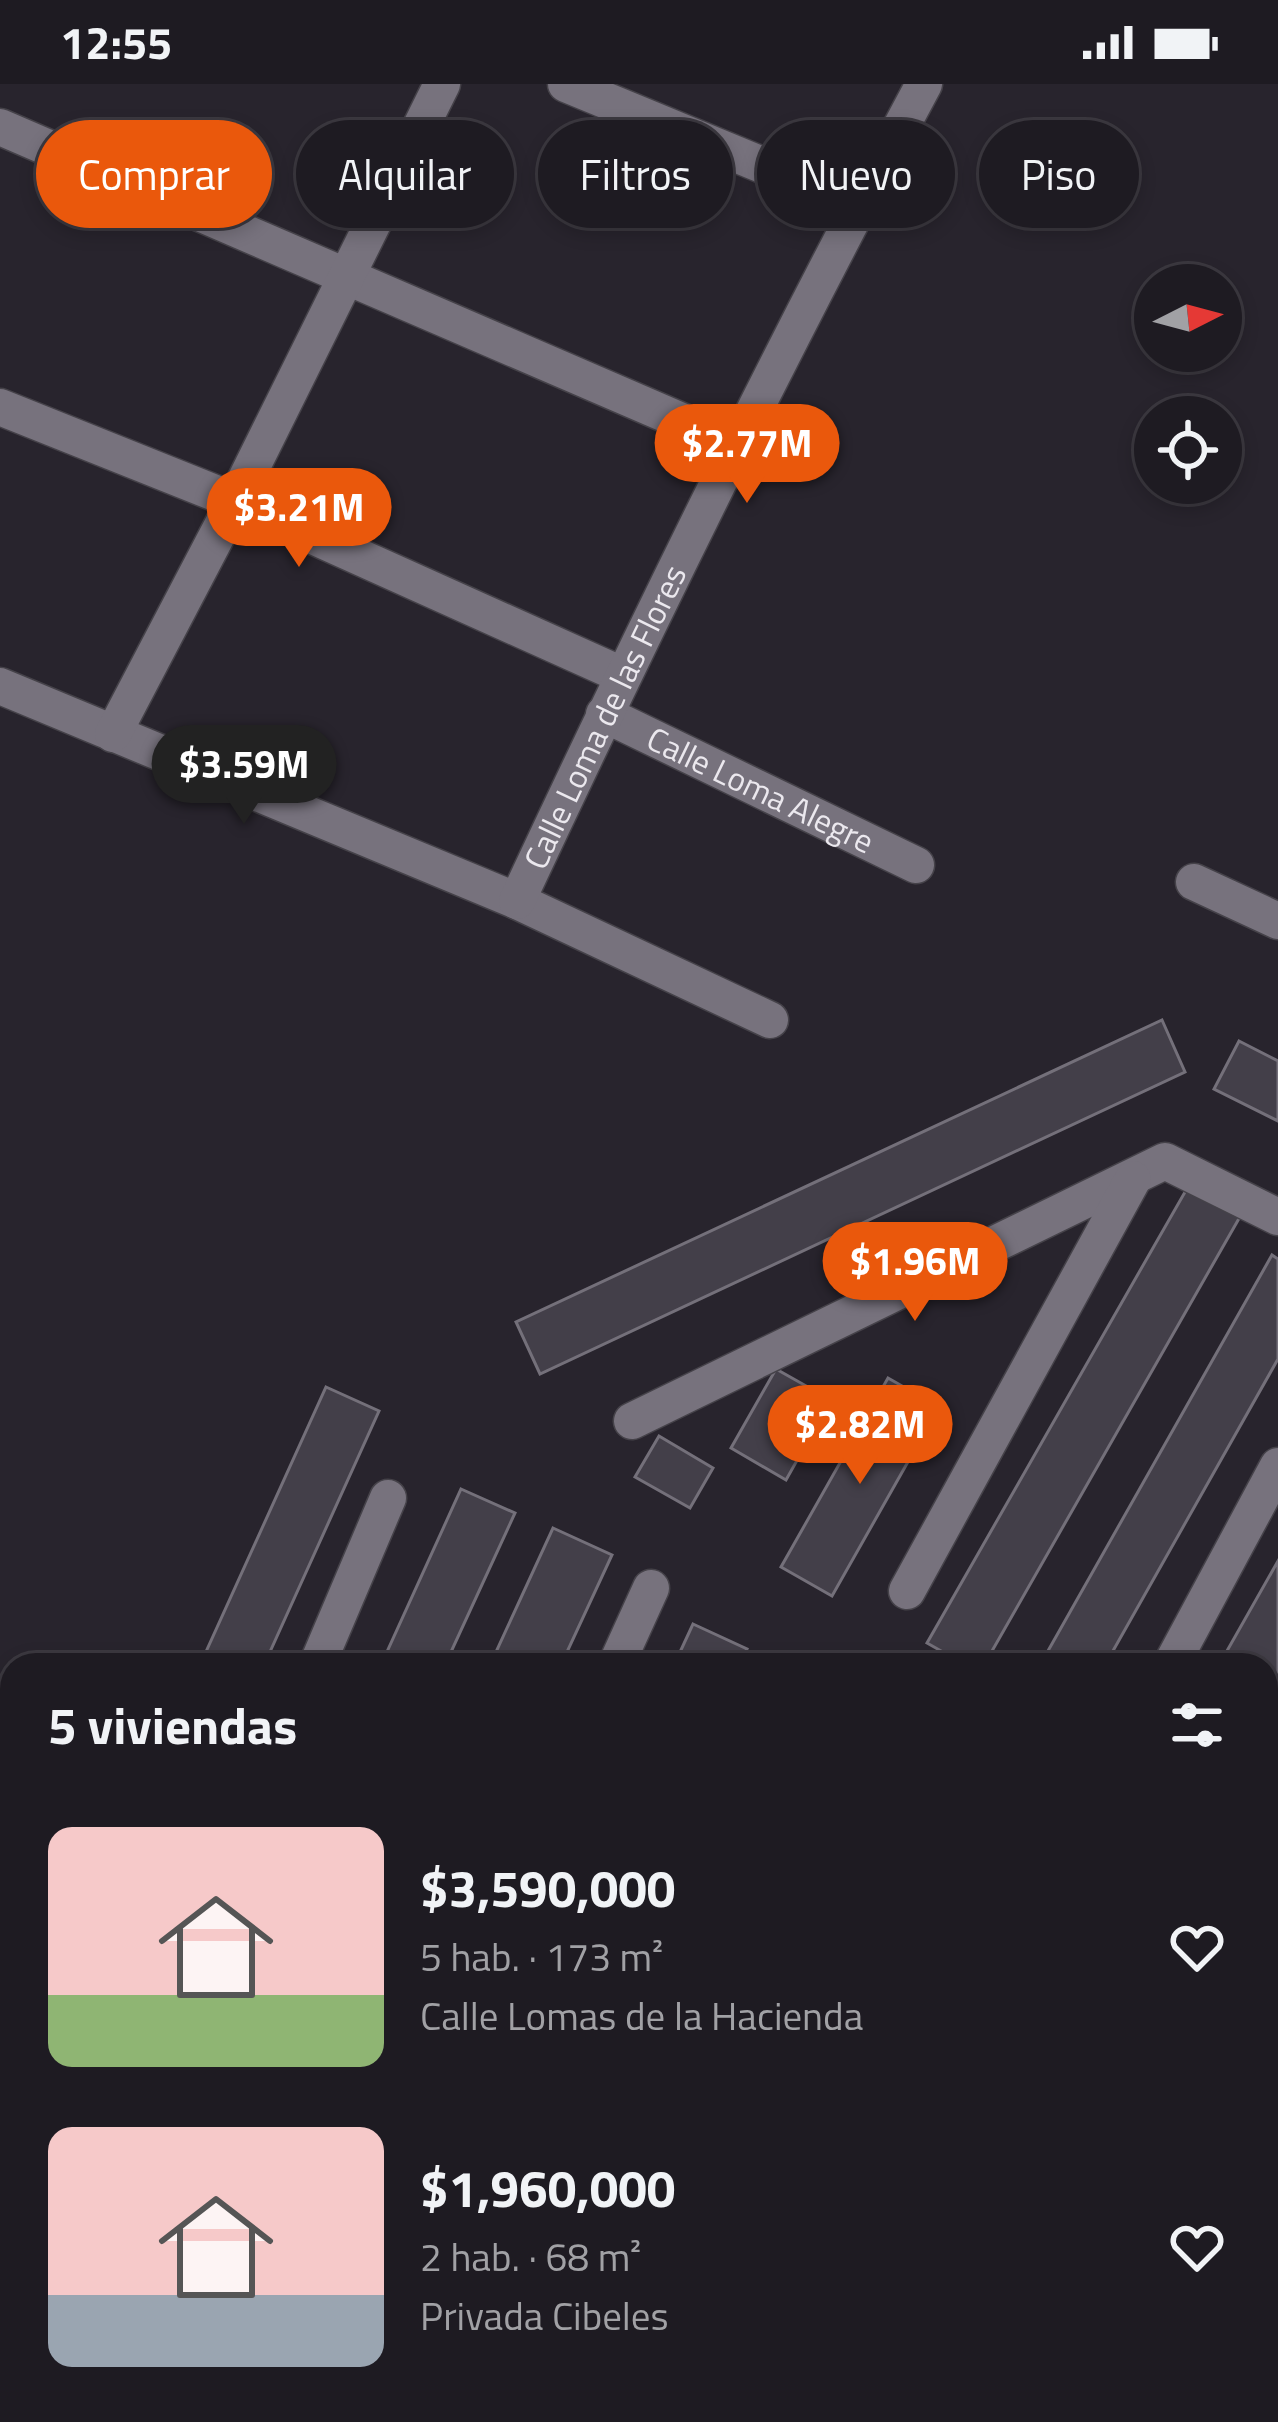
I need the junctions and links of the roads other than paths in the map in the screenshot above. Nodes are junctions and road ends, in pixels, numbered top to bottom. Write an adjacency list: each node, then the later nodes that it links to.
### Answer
1 (442, 84): 8 (street)
2 (566, 84): 6 (street)
3 (924, 84): 4 (street, Calle Loma de las Flores)
4 (905, 120)
5 (0, 128): 8 (street)
6 (757, 163)
7 (847, 228): 10 (street, Calle Loma de las Flores)
8 (347, 279): 10 (street); 11 (street)
9 (0, 406): 11 (street)
10 (737, 445): 12 (street, Calle Loma de las Flores)
11 (235, 501): 12 (street); 15 (street)
12 (622, 676): 14 (street, Calle Loma de las Flores)
13 (0, 686): 15 (street)
14 (604, 714): 16 (street, Calle Loma Alegre); 18 (street, Calle Loma de las Flores)
15 (112, 734): 18 (street)
16 (916, 865)
17 (1194, 882): 19 (street)
18 (517, 901): 20 (street)
19 (1278, 921)
20 (770, 1020)
21 (1133, 1179): 22 (street); 23 (street); 27 (street)
22 (1278, 1217)
23 (632, 1420)
24 (1278, 1466): 30 (street)
25 (388, 1498): 28 (street)
26 (651, 1588): 29 (street)
27 (907, 1591)
28 (322, 1653)
29 (621, 1653)
30 (1177, 1653)

